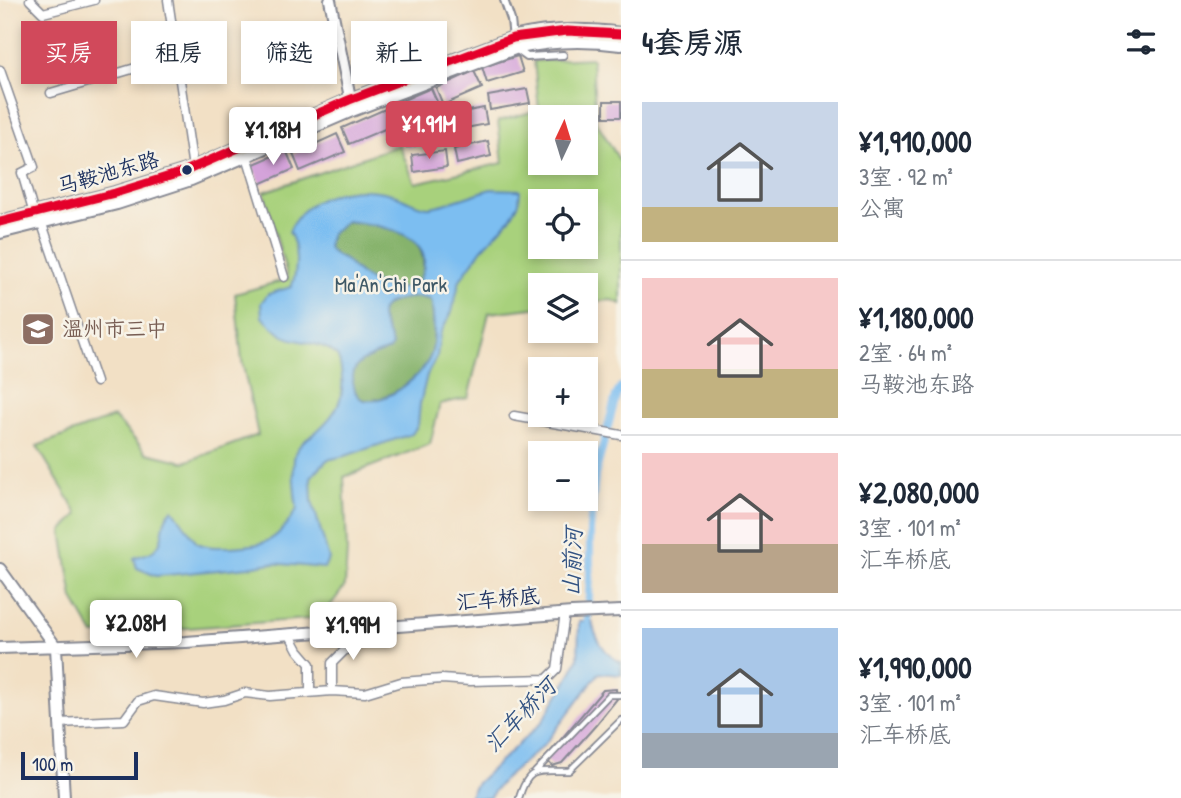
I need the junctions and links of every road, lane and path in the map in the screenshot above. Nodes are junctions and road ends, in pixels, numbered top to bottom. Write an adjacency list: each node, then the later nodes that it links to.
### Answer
1 (30, 0): 6 (street)
2 (94, 0): 6 (street)
3 (168, 0): 7 (street)
4 (330, 0): 16 (street)
5 (504, 0): 9 (street)
6 (78, 2)
7 (171, 21)
8 (621, 34): 9 (main road, 马鞍池东路)
9 (514, 43): 10 (main road, 马鞍池东路); 11 (street); 16 (main road, 马鞍池东路)
10 (621, 44)
11 (563, 55)
12 (0, 70): 19 (street)
13 (131, 70): 15 (street)
14 (181, 84): 18 (street)
15 (51, 93)
16 (351, 105): 17 (main road, 马鞍池东路); 18 (main road, 马鞍池东路)
17 (247, 156): 19 (main road, 马鞍池东路); 22 (street)
18 (193, 168): 19 (main road, 马鞍池东路)
19 (37, 218): 20 (main road, 马鞍池东路); 21 (main road, 马鞍池东路); 23 (street)
20 (0, 222)
21 (0, 232)
22 (284, 277)
23 (96, 382)
24 (514, 416): 25 (street)
25 (617, 435)
26 (0, 569): 31 (street)
27 (621, 611): 28 (street, 汇车桥底)
28 (569, 613): 29 (street, 汇车桥底); 33 (street)
29 (349, 630): 30 (street, 汇车桥底); 33 (street)
30 (290, 635): 31 (street, 汇车桥底); 34 (street)
31 (56, 647): 32 (street, 汇车桥底); 37 (street)
32 (0, 648)
33 (332, 691): 34 (street)
34 (310, 692): 37 (street)
35 (621, 695): 38 (lane)
36 (621, 720): 38 (lane)
37 (59, 723): 39 (street)
38 (535, 772): 40 (lane)
39 (64, 798)
40 (519, 798)

